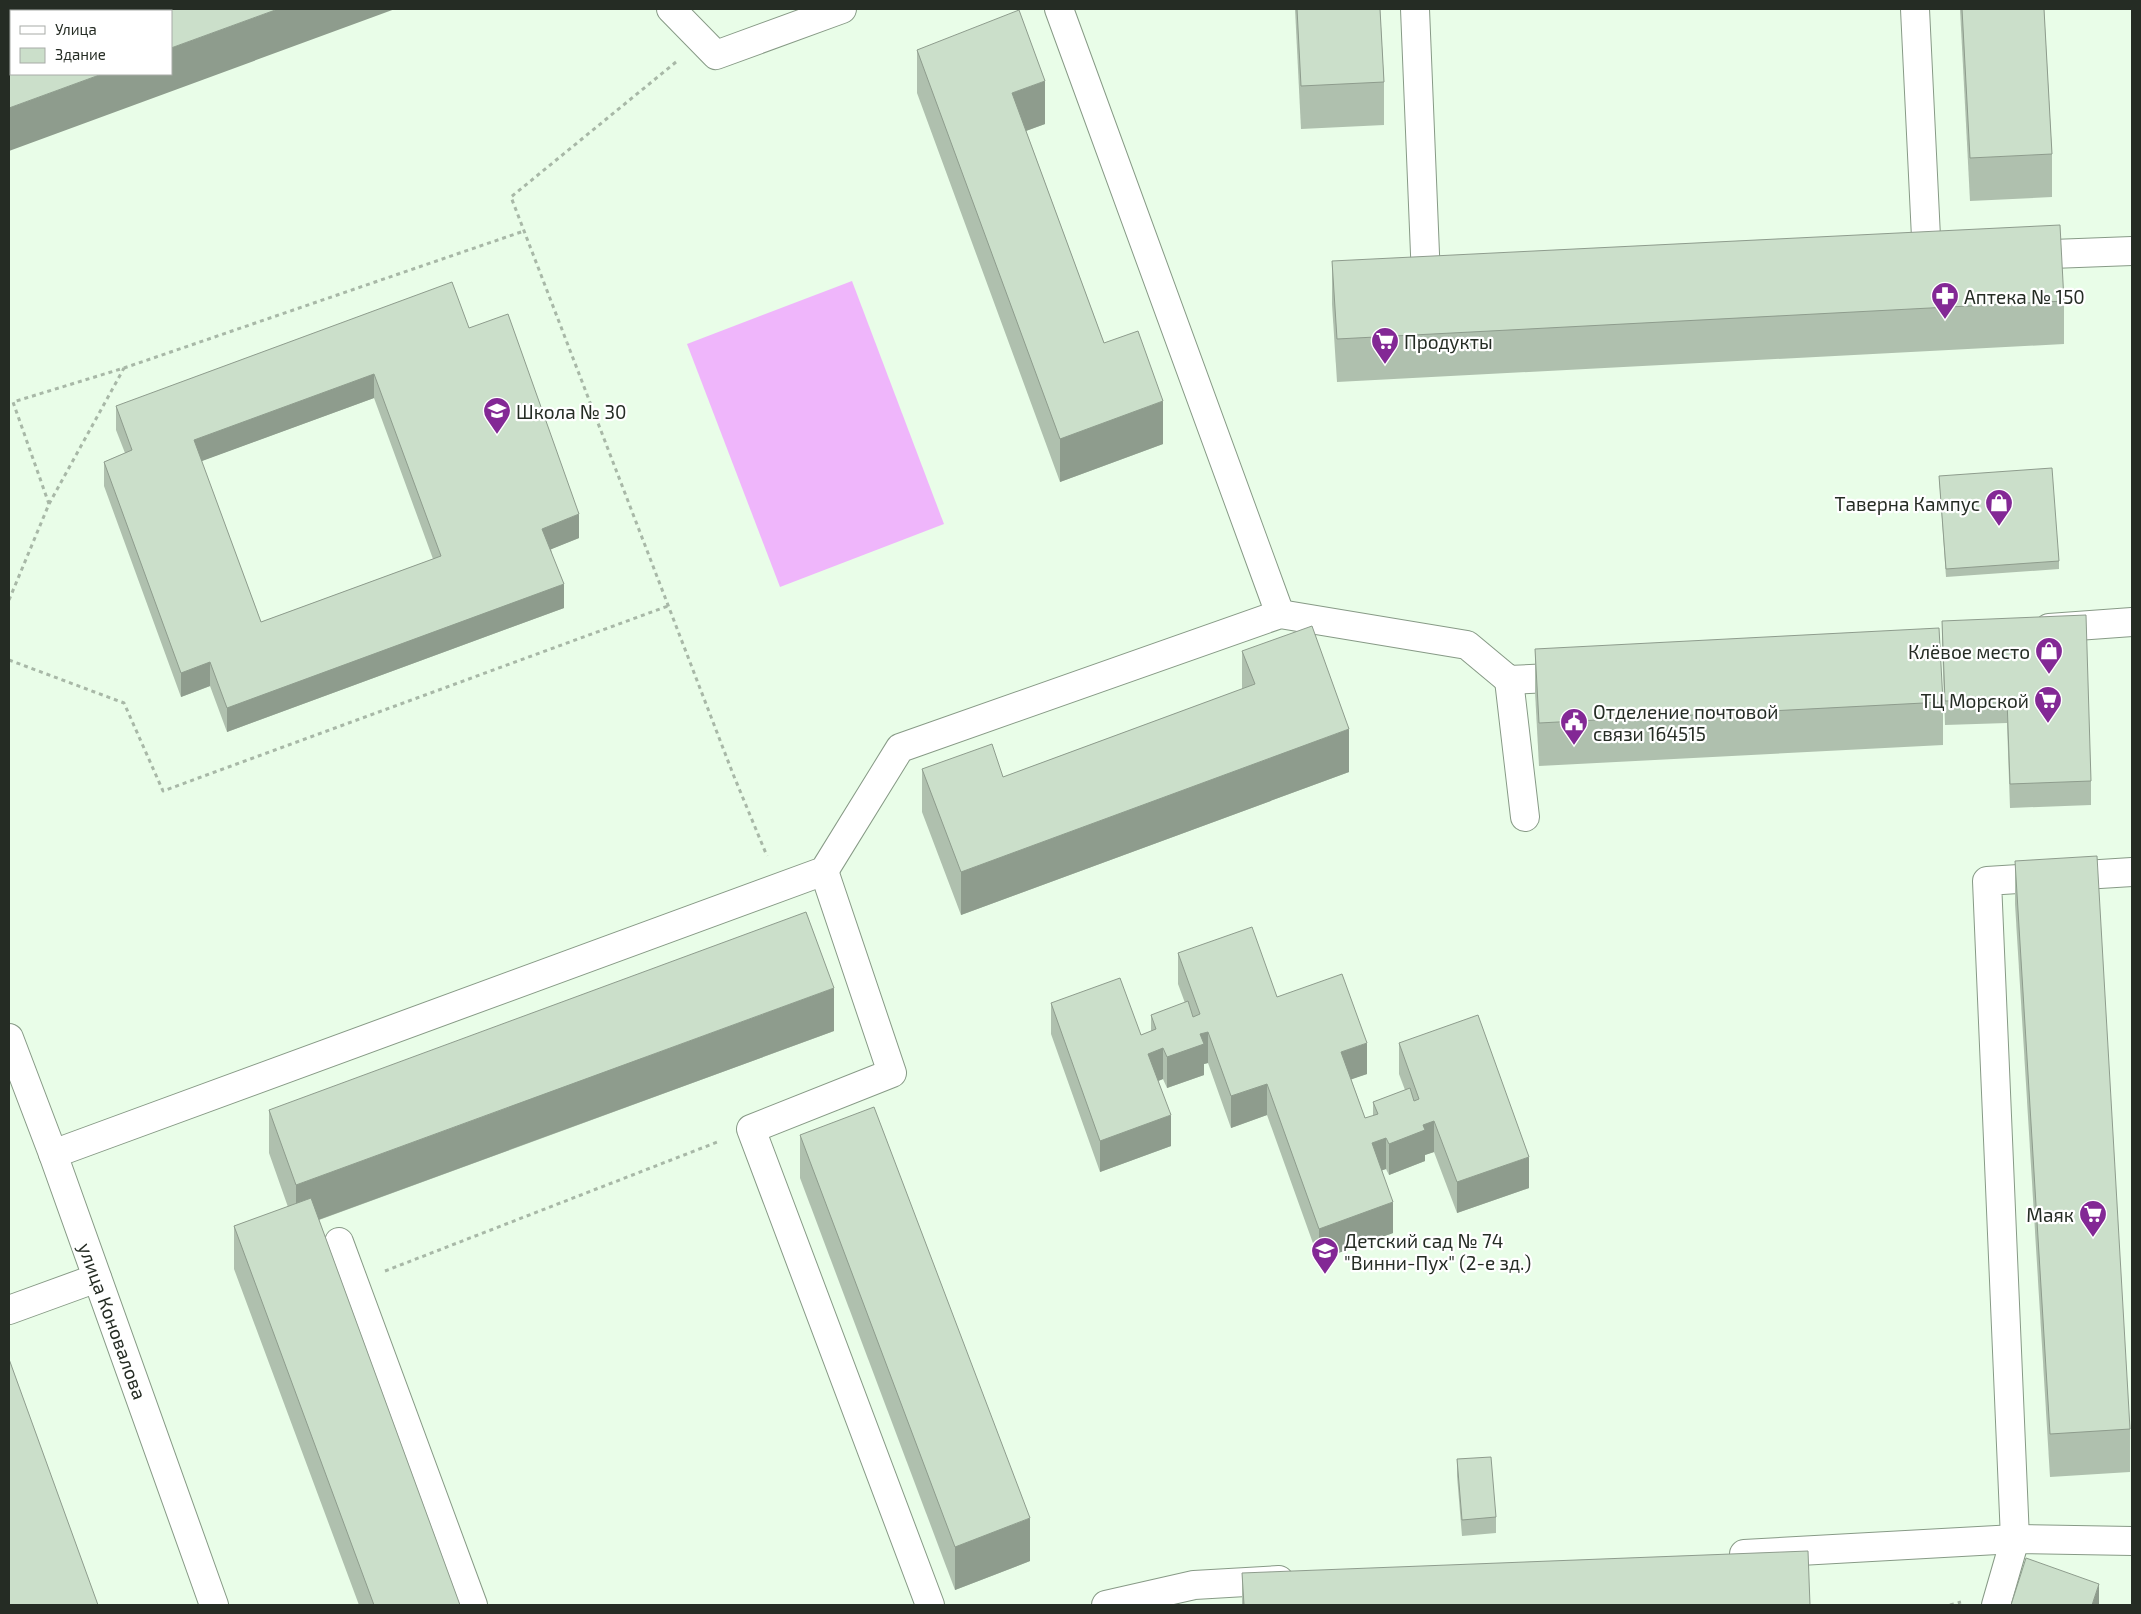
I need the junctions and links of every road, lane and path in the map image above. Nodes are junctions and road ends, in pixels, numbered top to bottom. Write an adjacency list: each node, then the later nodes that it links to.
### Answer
1 (671, 9): 6 (street)
2 (842, 9): 6 (street)
3 (1059, 9): 16 (street)
4 (1415, 9): 11 (street)
5 (1915, 9): 10 (street)
6 (700, 39): 7 (path)
7 (524, 231): 12 (path); 15 (path)
8 (2132, 251): 9 (street)
9 (1997, 256)
10 (1898, 259)
11 (1465, 276)
12 (124, 368): 13 (path); 13 (path)
13 (49, 504): 14 (path)
14 (9, 600)
15 (668, 606): 19 (path); 25 (path)
16 (1280, 614): 21 (street); 23 (street)
17 (2132, 622): 18 (street)
18 (2028, 629)
19 (9, 660)
20 (1598, 675): 21 (street)
21 (1509, 680): 22 (street)
22 (1525, 817)
23 (824, 871): 25 (street); 27 (street)
24 (2132, 872): 33 (street)
25 (780, 887): 28 (street)
26 (9, 1038): 28 (street, улица Коновалова)
27 (751, 1130): 31 (path); 40 (street)
28 (53, 1154): 30 (street, улица Коновалова)
29 (339, 1242): 31 (street)
30 (97, 1278): 32 (street); 38 (street, улица Коновалова)
31 (354, 1283): 39 (street)
32 (9, 1310)
33 (2015, 1539): 34 (street); 35 (street); 42 (street)
34 (2132, 1542)
35 (1718, 1556)
36 (1303, 1579): 37 (street)
37 (1195, 1595): 41 (street)
38 (214, 1605)
39 (473, 1605)
40 (930, 1605)
41 (1106, 1605)
42 (1996, 1605)

